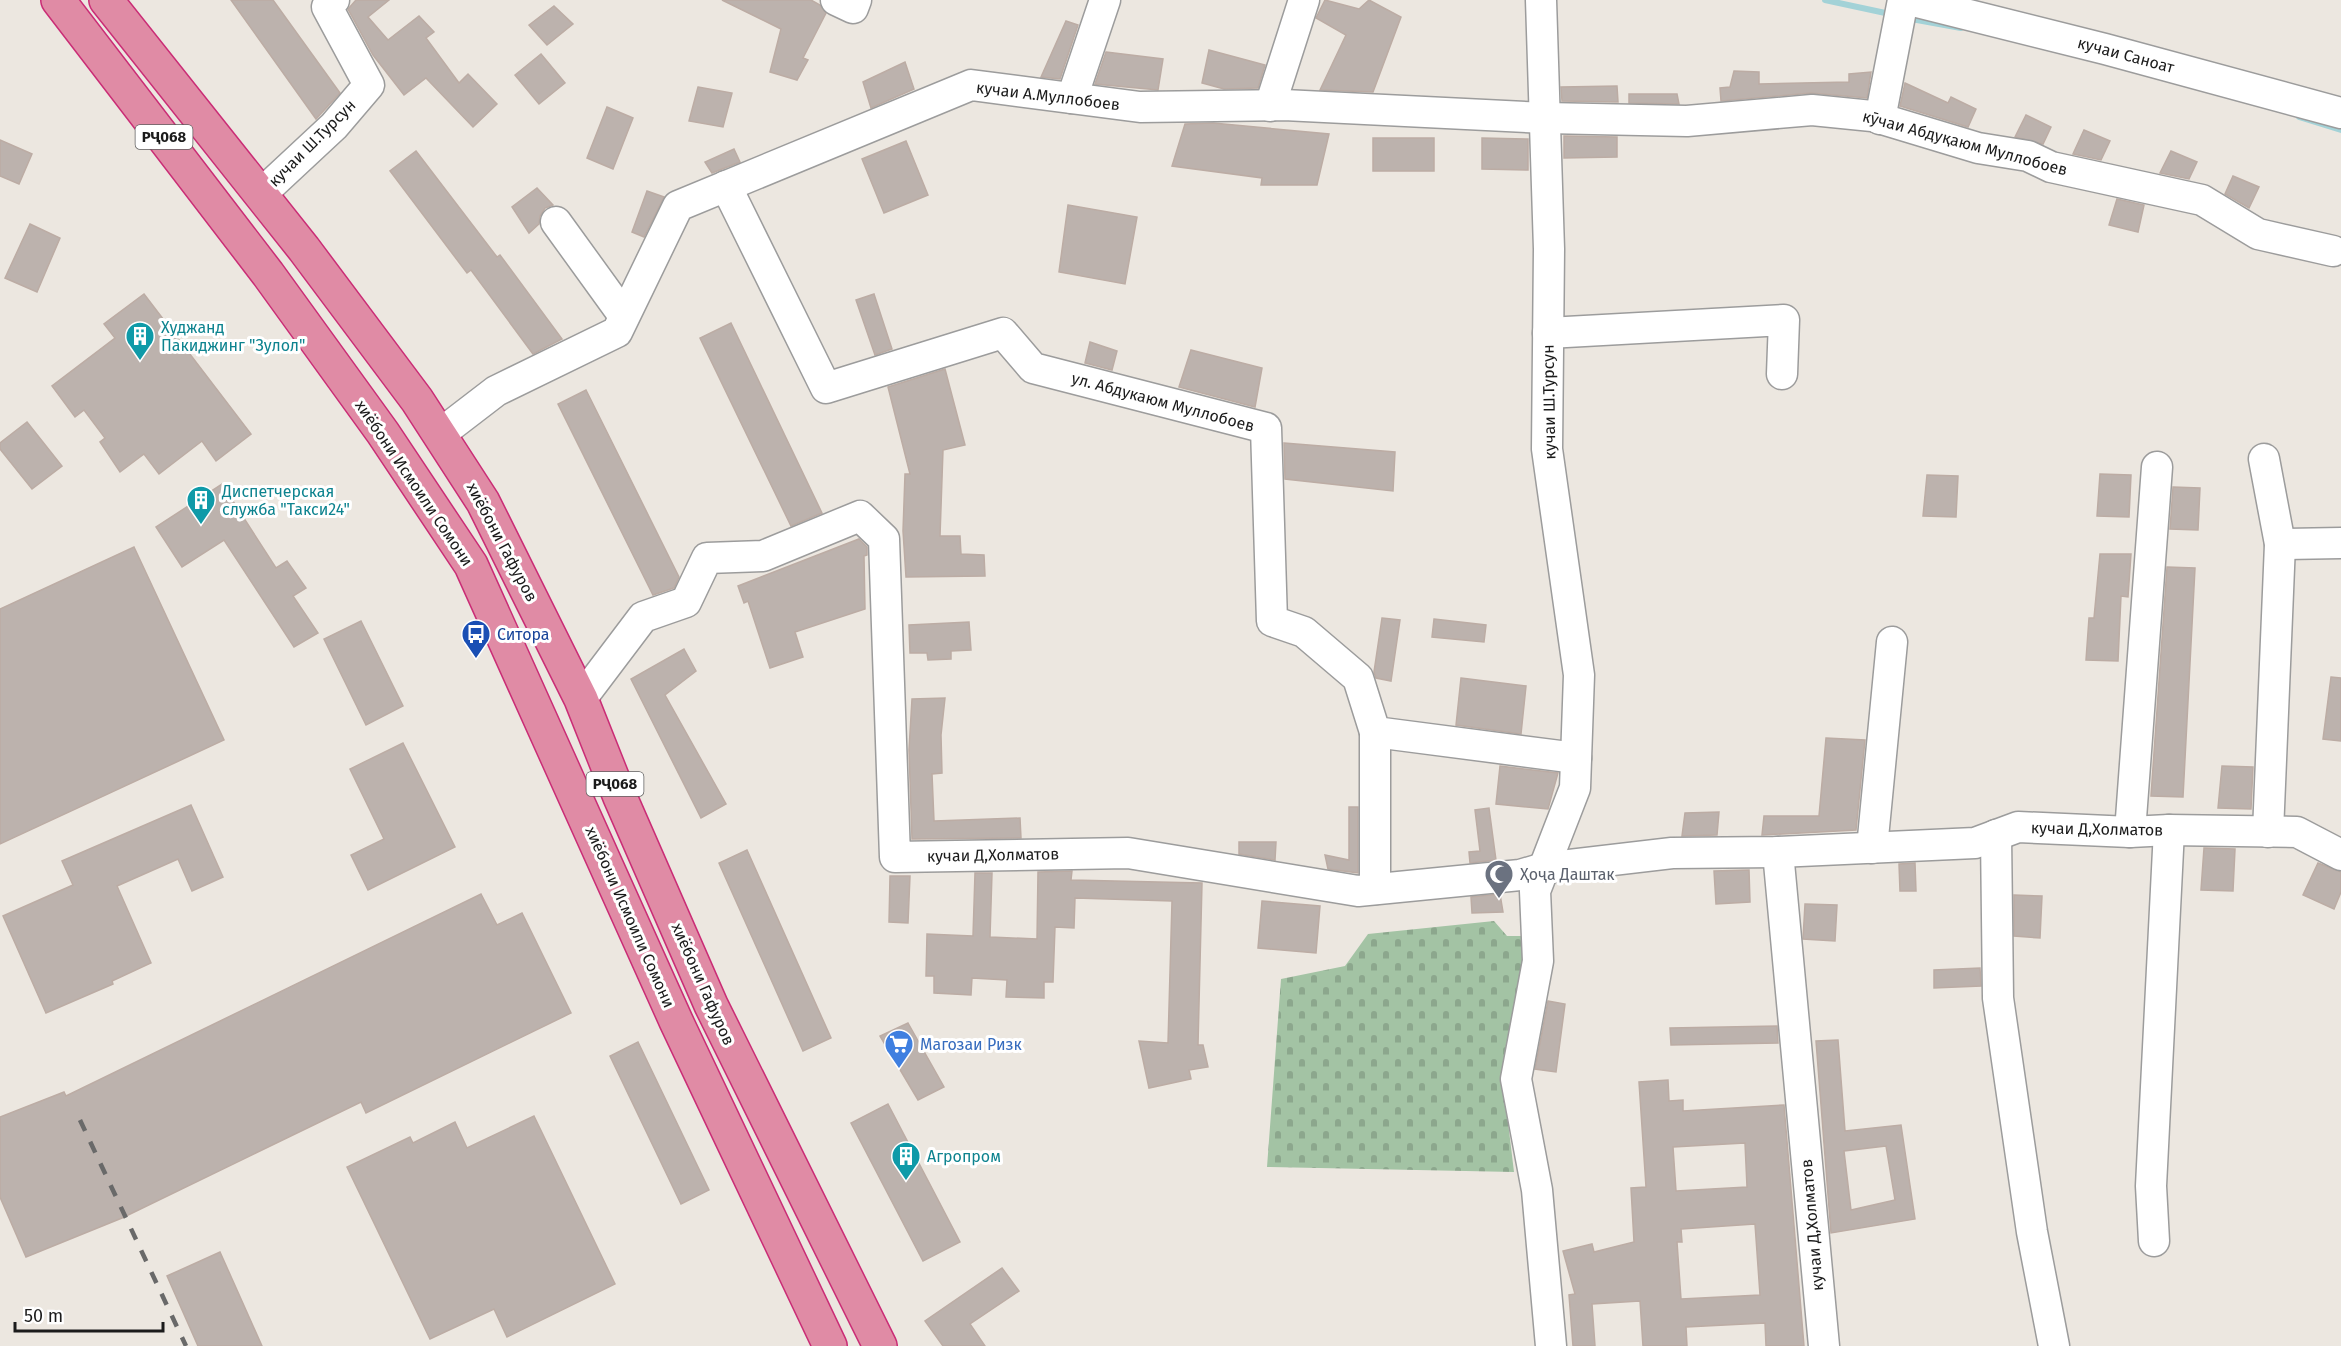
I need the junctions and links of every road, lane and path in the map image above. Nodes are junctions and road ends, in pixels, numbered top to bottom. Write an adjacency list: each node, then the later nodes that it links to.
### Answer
1 (58, 0): 20 (highway, хиёбони Исмоили Сомони / РҶ068)
2 (106, 0): 16 (highway, хиёбони Гафуров / РҶ068)
3 (334, 0): 16 (street, кучаи Ш.Турсун)
4 (836, 0): 5 (street)
5 (856, 0)
6 (1106, 0): 10 (street)
7 (1304, 0): 11 (street)
8 (1541, 0): 13 (street, кучаи Ш.Турсун)
9 (1903, 8): 12 (street, кучаи Саноат); 14 (street)
10 (1072, 98): 11 (street, кучаи А.Муллобоев); 15 (street, кучаи А.Муллобоев)
11 (1270, 105): 13 (street, кучаи А.Муллобоев)
12 (2341, 113)
13 (1546, 118): 14 (street, кӯчаи Абдуқаюм Муллобоев); 22 (street, кучаи Ш.Турсун)
14 (1880, 119): 19 (street, кӯчаи Абдуқаюм Муллобоев)
15 (726, 186): 21 (street, кучаи А.Муллобоев); 31 (street, ул. Абдукаюм Муллобоев)
16 (261, 194): 18 (highway, хиёбони Гафуров / РҶ068)
17 (556, 222): 21 (street)
18 (304, 249): 20 (highway); 24 (highway, хиёбони Гафуров / РҶ068)
19 (2333, 251)
20 (268, 274): 43 (highway, хиёбони Исмоили Сомони / РҶ068)
21 (620, 324): 24 (street)
22 (1548, 333): 23 (street); 32 (street, кучаи Ш.Турсун)
23 (1782, 374)
24 (440, 434): 30 (highway, хиёбони Гафуров / РҶ068)
25 (2264, 459): 28 (street)
26 (2157, 467): 35 (street)
27 (2341, 543): 28 (street)
28 (2280, 544): 34 (street)
29 (1892, 642): 37 (street)
30 (581, 699): 41 (street, кучаи Д,Холматов); 42 (highway, хиёбони Гафуров / РҶ068)
31 (1375, 732): 32 (street); 41 (street)
32 (1576, 758): 40 (street, кучаи Ш.Турсун)
33 (2169, 830): 34 (street, кучаи Д,Холматов); 35 (street, кучаи Д,Холматов); 44 (street)
34 (2268, 831): 39 (street, кучаи Д,Холматов)
35 (2130, 832): 36 (street, кучаи Д,Холматов)
36 (1996, 835): 37 (street, кучаи Д,Холматов); 49 (street)
37 (1872, 848): 38 (street, кучаи Д,Холматов)
38 (1778, 852): 40 (street, кучаи Д,Холматов); 48 (street, кучаи Д,Холматов)
39 (2341, 855)
40 (1544, 868): 41 (street, кучаи Д,Холматов); 47 (street)
41 (1375, 889)
42 (711, 1005): 43 (highway); 46 (highway, хиёбони Гафуров / РҶ068)
43 (676, 1021): 45 (highway, хиёбони Исмоили Сомони / РҶ068)
44 (2154, 1241)
45 (830, 1346)
46 (880, 1346)
47 (1551, 1346)
48 (1824, 1346)
49 (2054, 1346)

